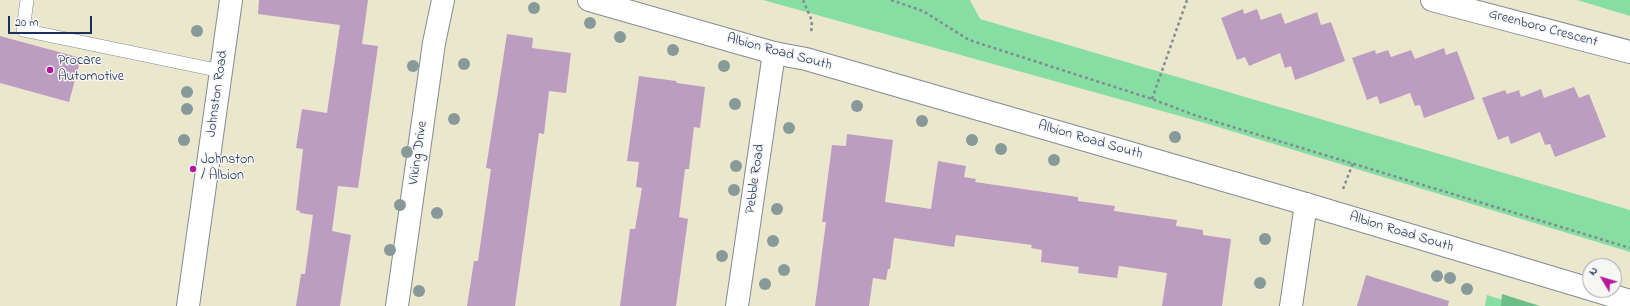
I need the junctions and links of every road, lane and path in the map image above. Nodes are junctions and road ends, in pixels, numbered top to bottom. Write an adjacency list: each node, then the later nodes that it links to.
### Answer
1 (27, 0): 12 (lane)
2 (231, 0): 12 (street, Johnston Road)
3 (444, 0): 20 (street, Viking Drive)
4 (589, 0): 11 (street, Albion Road South)
5 (803, 0): 9 (path)
6 (891, 0): 13 (path)
7 (1187, 0): 13 (path)
8 (1432, 0): 10 (street, Greenboro Crescent)
9 (810, 35)
10 (1630, 52)
11 (774, 53): 14 (street, Albion Road South); 21 (street, Pebble Road)
12 (221, 71): 19 (street, Johnston Road)
13 (1152, 99): 15 (path)
14 (1306, 204): 16 (street, Albion Road South); 22 (street)
15 (1630, 248)
16 (1582, 287)
17 (1620, 298): 18 (street)
18 (1630, 301)
19 (188, 306)
20 (397, 306)
21 (737, 306)
22 (1292, 306)

